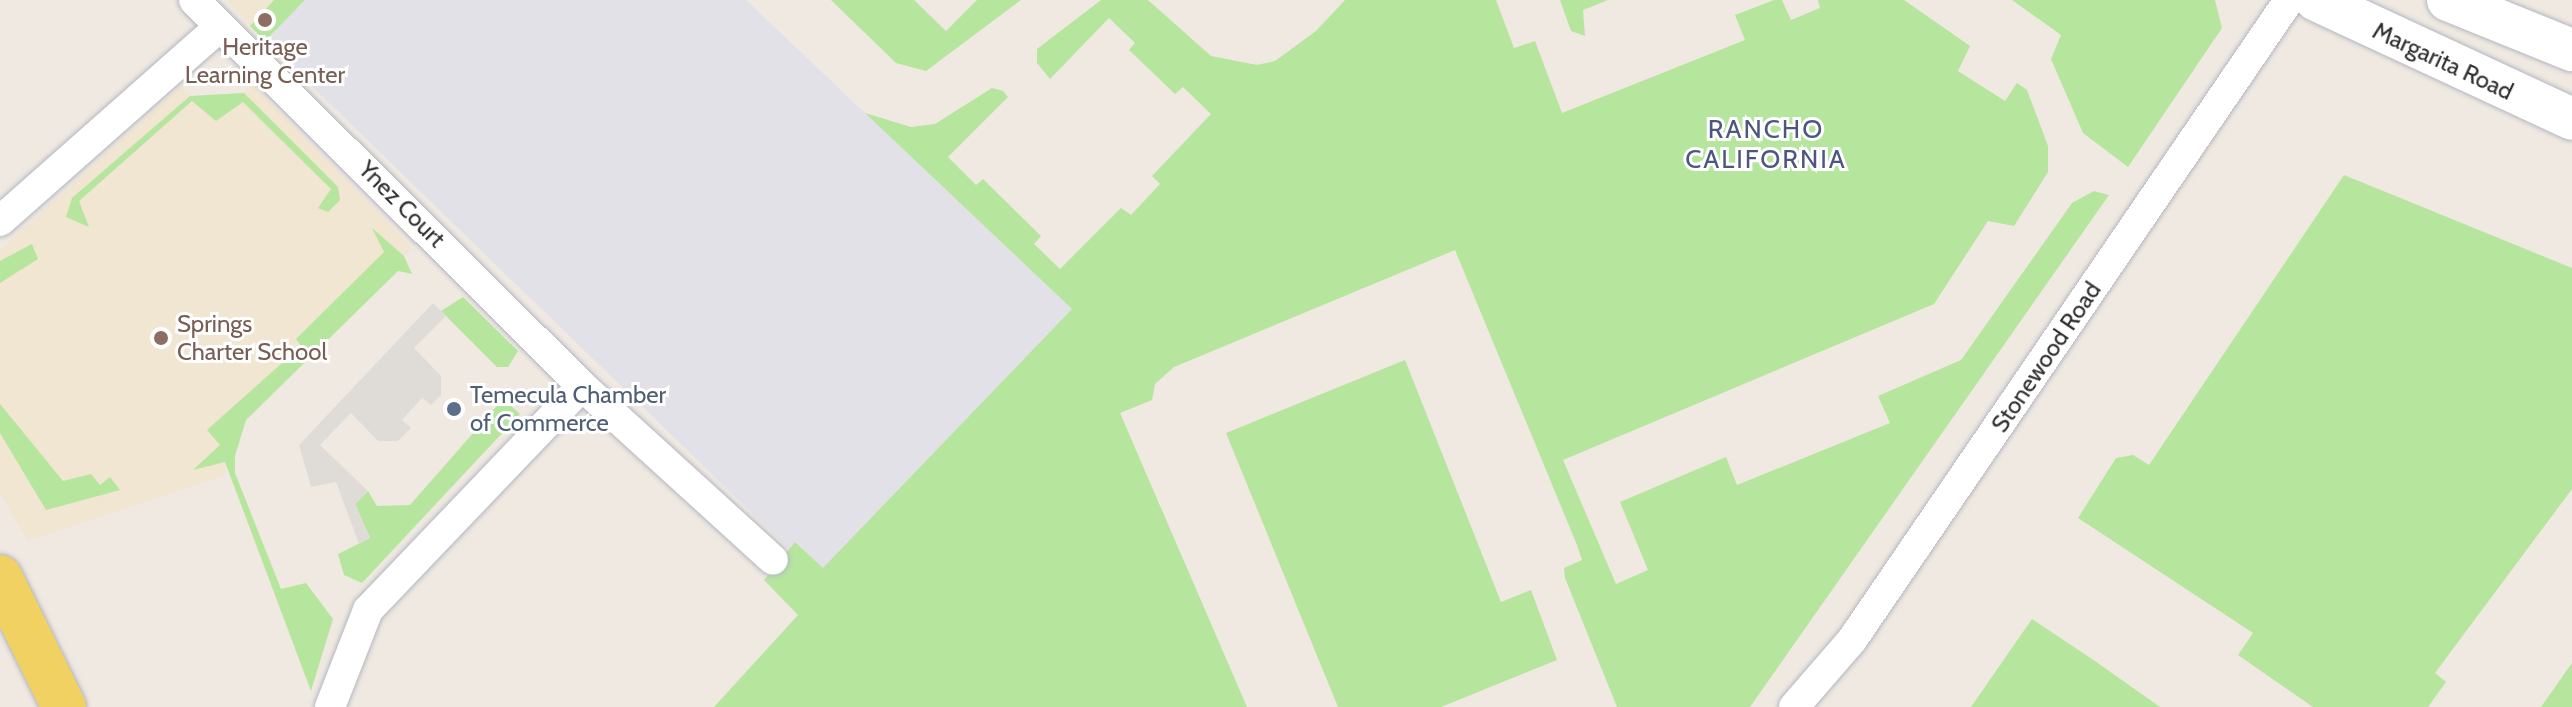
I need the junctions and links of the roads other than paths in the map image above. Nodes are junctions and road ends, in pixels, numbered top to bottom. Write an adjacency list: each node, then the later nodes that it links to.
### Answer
1 (194, 0): 5 (street, Ynez Court)
2 (2289, 0): 14 (street, Stonewood Road)
3 (2316, 0): 7 (main road, Margarita Road)
4 (2448, 0): 6 (main road)
5 (219, 27): 8 (street); 9 (street, Ynez Court)
6 (2572, 50)
7 (2572, 119)
8 (0, 221)
9 (582, 386): 10 (street, Ynez Court); 13 (street)
10 (773, 560)
11 (0, 577): 12 (main road)
12 (64, 707)
13 (330, 707)
14 (1794, 707)

